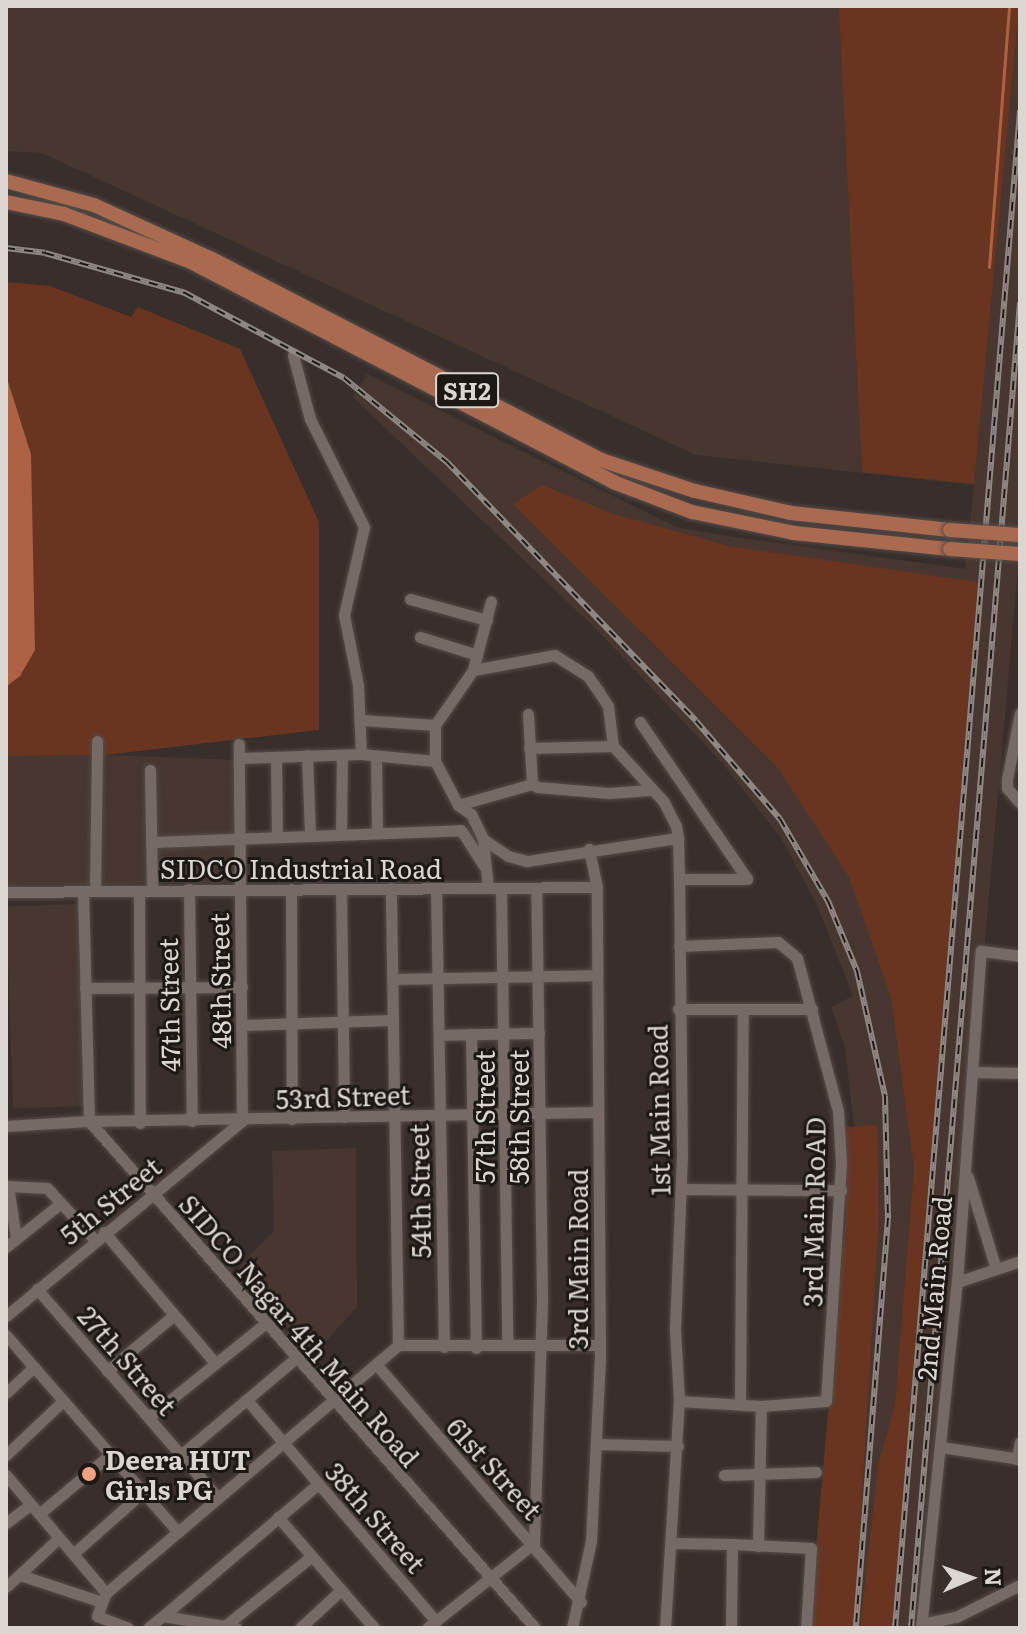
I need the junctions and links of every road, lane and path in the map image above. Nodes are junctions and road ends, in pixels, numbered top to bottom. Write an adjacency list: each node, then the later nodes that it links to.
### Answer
1 (6, 181): 4 (main road, SH2, bridge)
2 (6, 202): 5 (main road, SH2, bridge)
3 (293, 355): 14 (street)
4 (1020, 535)
5 (1020, 554)
6 (410, 599): 8 (street)
7 (491, 601): 8 (street)
8 (487, 620): 10 (street)
9 (420, 637): 10 (street)
10 (477, 655): 11 (street)
11 (473, 670): 16 (street); 19 (street)
12 (1020, 713): 31 (street)
13 (528, 714): 20 (street)
14 (361, 720): 16 (street); 21 (street)
15 (640, 722): 43 (street)
16 (435, 725): 27 (street)
17 (97, 741): 55 (street)
18 (239, 744): 25 (street, 48th Street)
19 (613, 746): 20 (street); 30 (street, 1st Main Road)
20 (529, 748): 29 (street)
21 (361, 754): 23 (street); 26 (street)
22 (307, 755): 23 (street); 24 (street); 34 (street)
23 (342, 755): 35 (street)
24 (276, 757): 25 (street); 36 (street)
25 (240, 758): 37 (street, 48th Street)
26 (376, 758): 27 (street); 33 (street)
27 (435, 761): 32 (street)
28 (150, 770): 40 (street)
29 (532, 784): 30 (street); 32 (street)
30 (650, 790): 38 (street, 1st Main Road)
31 (1020, 803)
32 (458, 805): 39 (street)
33 (377, 833): 35 (street); 42 (street)
34 (310, 834): 35 (street); 36 (street)
35 (341, 834)
36 (277, 835): 37 (street)
37 (238, 836): 40 (street); 48 (street, 48th Street)
38 (678, 838): 41 (street); 43 (street, 1st Main Road)
39 (483, 839): 41 (street); 42 (street)
40 (153, 842): 54 (street)
41 (589, 849): 44 (street, 3rd Main Road)
42 (484, 866): 46 (street)
43 (679, 879): 58 (street, 1st Main Road)
44 (597, 887): 53 (street, SIDCO Industrial Road); 62 (street, 3rd Main Road)
45 (391, 888): 50 (street, SIDCO Industrial Road); 51 (street, SIDCO Industrial Road); 64 (street)
46 (488, 888): 51 (street, SIDCO Industrial Road); 52 (street, SIDCO Industrial Road)
47 (189, 889): 48 (street, SIDCO Industrial Road); 54 (street, SIDCO Industrial Road); 67 (street, 47th Street)
48 (239, 889): 49 (street, SIDCO Industrial Road); 65 (street, 48th Street)
49 (291, 889): 50 (street, SIDCO Industrial Road); 74 (street)
50 (341, 889): 73 (street)
51 (436, 889): 63 (street, 54th Street)
52 (501, 889): 53 (street, SIDCO Industrial Road); 60 (street, 57th Street)
53 (536, 889): 61 (street, 58th Street)
54 (152, 890): 56 (street, SIDCO Industrial Road)
55 (89, 891): 56 (street, SIDCO Industrial Road); 57 (street, SIDCO Industrial Road); 66 (street)
56 (139, 891): 68 (street)
57 (6, 892)
58 (679, 946): 69 (street, 1st Main Road); 71 (street, 3rd Main RoAD)
59 (1020, 956): 80 (street, 2nd Main Road)
60 (502, 975): 61 (street); 63 (street); 79 (street, 57th Street)
61 (538, 975): 62 (street); 76 (street, 58th Street)
62 (596, 975): 82 (street, 3rd Main Road)
63 (439, 976): 64 (street); 78 (street, 54th Street)
64 (393, 979): 72 (street)
65 (242, 987): 67 (street); 75 (street, 48th Street)
66 (85, 988): 68 (street); 90 (street)
67 (189, 988): 68 (street); 91 (street, 47th Street)
68 (141, 989): 93 (street)
69 (678, 1009): 70 (street); 97 (street, 1st Main Road)
70 (743, 1009): 71 (street); 98 (street)
71 (812, 1009): 99 (street, 3rd Main RoAD)
72 (393, 1020): 73 (street); 88 (street)
73 (343, 1021): 74 (street); 87 (street)
74 (292, 1022): 75 (street); 89 (street)
75 (243, 1025): 92 (street, 48th Street)
76 (539, 1033): 79 (street); 83 (street, 58th Street)
77 (471, 1034): 78 (street); 79 (street); 84 (street)
78 (440, 1035): 86 (street, 54th Street)
79 (506, 1036): 85 (street, 57th Street)
80 (972, 1072): 81 (street); 95 (street, 2nd Main Road)
81 (1020, 1073)
82 (598, 1112): 83 (street, 53rd Street); 115 (street, 3rd Main Road)
83 (539, 1113): 85 (street, 53rd Street); 116 (street, 58th Street)
84 (473, 1114): 85 (street, 53rd Street); 86 (street, 53rd Street); 118 (street)
85 (506, 1114): 114 (street, 57th Street)
86 (440, 1115): 88 (street, 53rd Street); 117 (street, 54th Street)
87 (344, 1117): 88 (street, 53rd Street); 89 (street, 53rd Street)
88 (395, 1117): 113 (street)
89 (292, 1119): 92 (street, 53rd Street)
90 (89, 1121): 93 (street, 53rd Street); 94 (street); 100 (street, SIDCO Nagar 4th Main Road)
91 (192, 1121): 92 (street, 53rd Street); 93 (street, 53rd Street)
92 (242, 1121): 100 (street, 5th Street)
93 (140, 1123)
94 (6, 1126)
95 (965, 1169): 106 (street); 107 (street, 2nd Main Road)
96 (7, 1186): 101 (street); 103 (street)
97 (681, 1189): 98 (street); 128 (street, 1st Main Road)
98 (741, 1189): 99 (street); 129 (street)
99 (841, 1190): 130 (street, 3rd Main RoAD)
100 (152, 1194): 102 (street, 5th Street); 111 (street, SIDCO Nagar 4th Main Road)
101 (61, 1203): 102 (street); 103 (street)
102 (99, 1236): 108 (street, 5th Street); 109 (street)
103 (16, 1238): 104 (street)
104 (6, 1247)
105 (1020, 1261): 106 (street)
106 (996, 1269): 107 (street)
107 (957, 1282): 136 (street, 2nd Main Road)
108 (37, 1289): 110 (street, 5th Street); 123 (street, 27th Street)
109 (174, 1315): 120 (street); 123 (street)
110 (6, 1316)
111 (266, 1323): 119 (street, SIDCO Nagar 4th Main Road); 120 (street)
112 (6, 1335): 122 (street)
113 (398, 1345): 117 (street); 121 (street)
114 (507, 1345): 116 (street); 118 (street)
115 (600, 1345): 116 (street); 134 (street, 3rd Main Road)
116 (540, 1346): 154 (street, 58th Street)
117 (444, 1347): 118 (street)
118 (476, 1348)
119 (296, 1358): 125 (street); 126 (street, SIDCO Nagar 4th Main Road)
120 (215, 1363): 131 (street)
121 (376, 1364): 126 (street); 154 (street, 61st Street)
122 (34, 1367): 124 (street); 127 (street)
123 (107, 1371): 131 (street, 27th Street)
124 (6, 1393)
125 (247, 1400): 132 (street, 38th Street); 138 (street)
126 (330, 1400): 132 (street); 161 (street, SIDCO Nagar 4th Main Road)
127 (63, 1401): 137 (street); 139 (street)
128 (679, 1401): 129 (street, 3rd Main RoAD); 135 (street, 1st Main Road)
129 (740, 1403): 130 (street, 3rd Main RoAD)
130 (761, 1406): 142 (street)
131 (149, 1417): 138 (street, 27th Street)
132 (284, 1441): 145 (street, 38th Street); 147 (street)
133 (1020, 1442): 140 (street)
134 (597, 1444): 135 (street); 166 (street, 3rd Main Road)
135 (678, 1446): 155 (street, 1st Main Road)
136 (941, 1447): 140 (street); 169 (street, 2nd Main Road)
137 (111, 1454): 146 (street); 149 (street)
138 (182, 1454): 147 (street, 27th Street)
139 (6, 1455)
140 (1018, 1459)
141 (816, 1472): 142 (street)
142 (761, 1474): 144 (street); 157 (street)
143 (6, 1475): 148 (street)
144 (724, 1475)
145 (318, 1484): 150 (street); 168 (street, 38th Street)
146 (144, 1491): 152 (street); 158 (street)
147 (217, 1497): 152 (street)
148 (31, 1504): 149 (street); 151 (street)
149 (39, 1514): 153 (street)
150 (278, 1517): 159 (street); 167 (street)
151 (6, 1523)
152 (178, 1532): 165 (street)
153 (59, 1538): 158 (street); 160 (street)
154 (534, 1543): 161 (street); 166 (street, 61st Street)
155 (672, 1543): 156 (street); 177 (street, 1st Main Road)
156 (732, 1544): 157 (street); 178 (street)
157 (758, 1546): 179 (street)
158 (73, 1554): 165 (street)
159 (311, 1557): 164 (street); 170 (street)
160 (20, 1575): 163 (street); 165 (street)
161 (488, 1575): 168 (street); 175 (street, SIDCO Nagar 4th Main Road)
162 (1020, 1585): 169 (street)
163 (6, 1587)
164 (341, 1590): 173 (street); 174 (street)
165 (102, 1597): 171 (street)
166 (581, 1602): 176 (street, 3rd Main Road)
167 (163, 1616): 170 (street); 172 (street)
168 (438, 1624)
169 (921, 1626)
170 (231, 1627)
171 (128, 1628)
172 (148, 1628)
173 (300, 1628)
174 (374, 1628)
175 (535, 1628)
176 (572, 1628)
177 (665, 1628)
178 (731, 1628)
179 (806, 1628)

